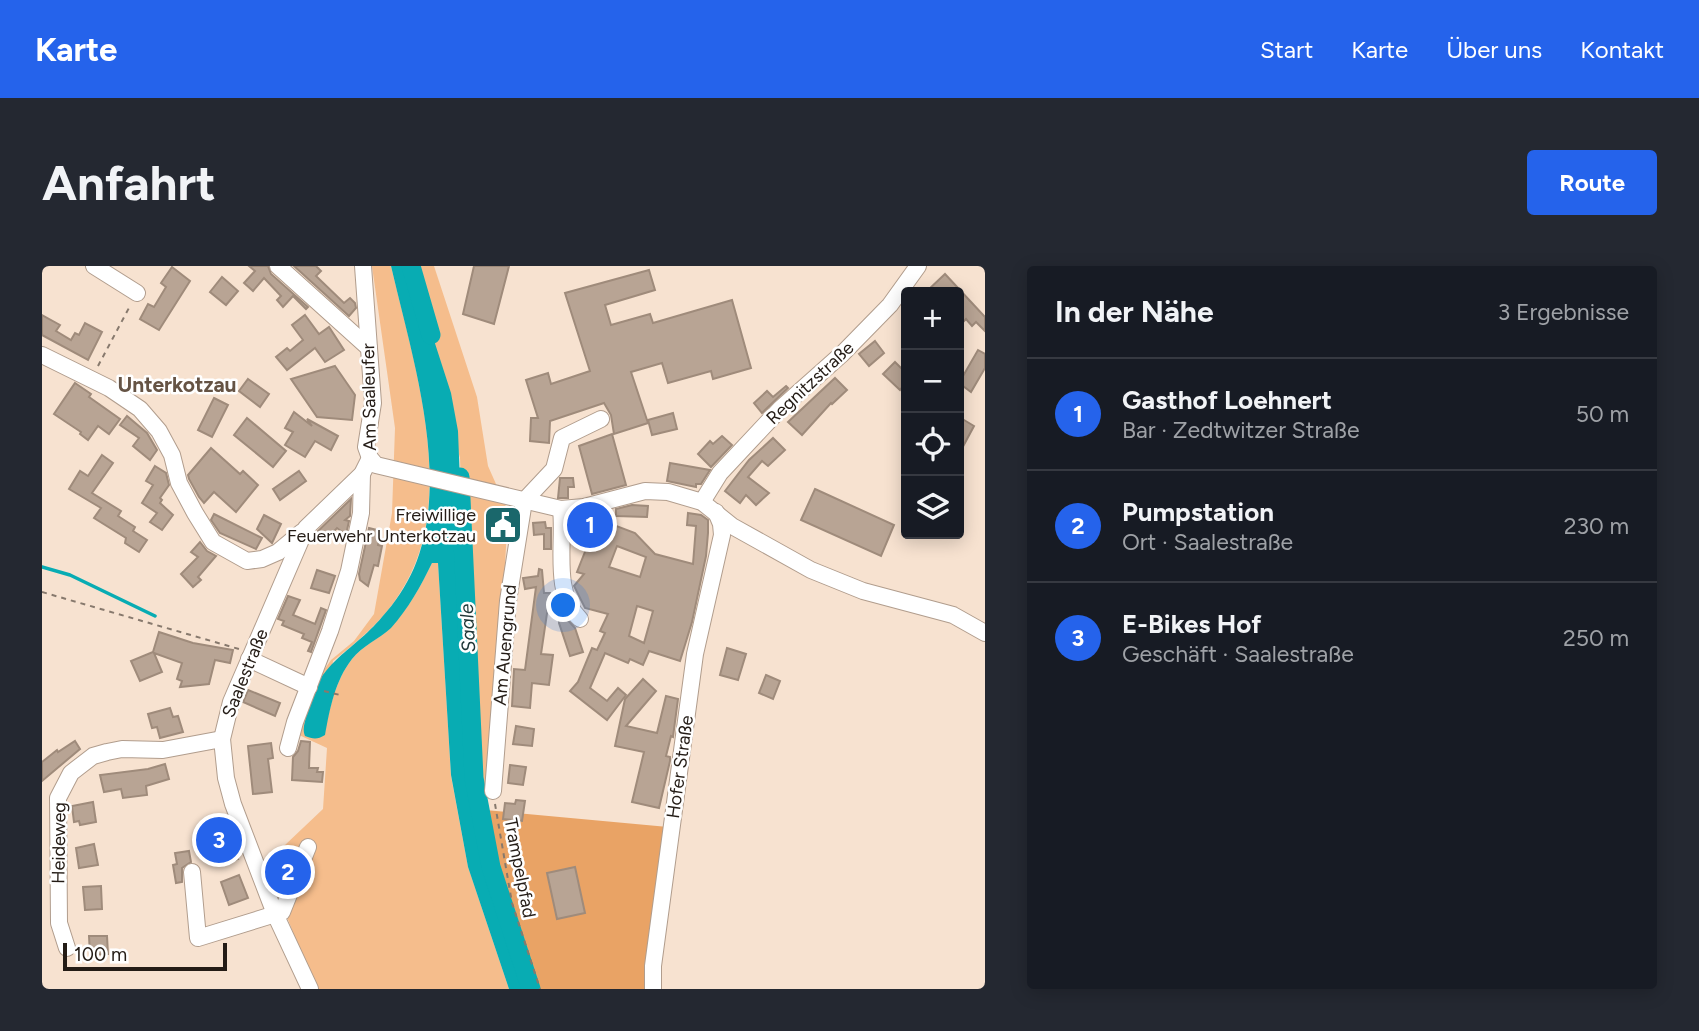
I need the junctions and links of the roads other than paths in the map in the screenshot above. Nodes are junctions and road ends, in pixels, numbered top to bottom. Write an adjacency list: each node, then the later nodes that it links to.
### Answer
1 (94, 266): 5 (street)
2 (278, 266): 6 (street)
3 (363, 266): 6 (street, Am Saaleufer)
4 (918, 266): 12 (street, Regnitzstraße)
5 (137, 293)
6 (369, 348): 9 (street, Am Saaleufer)
7 (44, 361): 14 (street)
8 (601, 419): 11 (street)
9 (370, 458): 10 (street, Saalestraße); 11 (street, Am Saaleufer)
10 (362, 474): 14 (street, Saalestraße); 20 (street, Am Saaleufer)
11 (517, 499): 13 (street, Am Saaleufer); 23 (street, Am Auengrund)
12 (708, 506): 13 (street); 15 (street); 16 (street, Hofer Straße)
13 (561, 509): 17 (street)
14 (306, 528): 19 (street, Saalestraße)
15 (741, 531): 16 (street); 18 (street)
16 (719, 547): 31 (street, Hofer Straße)
17 (580, 619)
18 (985, 632)
19 (250, 656): 20 (street); 21 (street, Saalestraße)
20 (311, 687): 22 (street, Am Saaleufer)
21 (222, 739): 24 (street, Heideweg); 28 (street, Saalestraße)
22 (288, 748)
23 (493, 791)
24 (58, 798): 25 (street); 29 (street, Heideweg)
25 (42, 805)
26 (308, 847): 28 (street)
27 (192, 872): 28 (street)
28 (275, 914): 30 (street, Saalestraße)
29 (67, 948)
30 (310, 989)
31 (653, 989)

